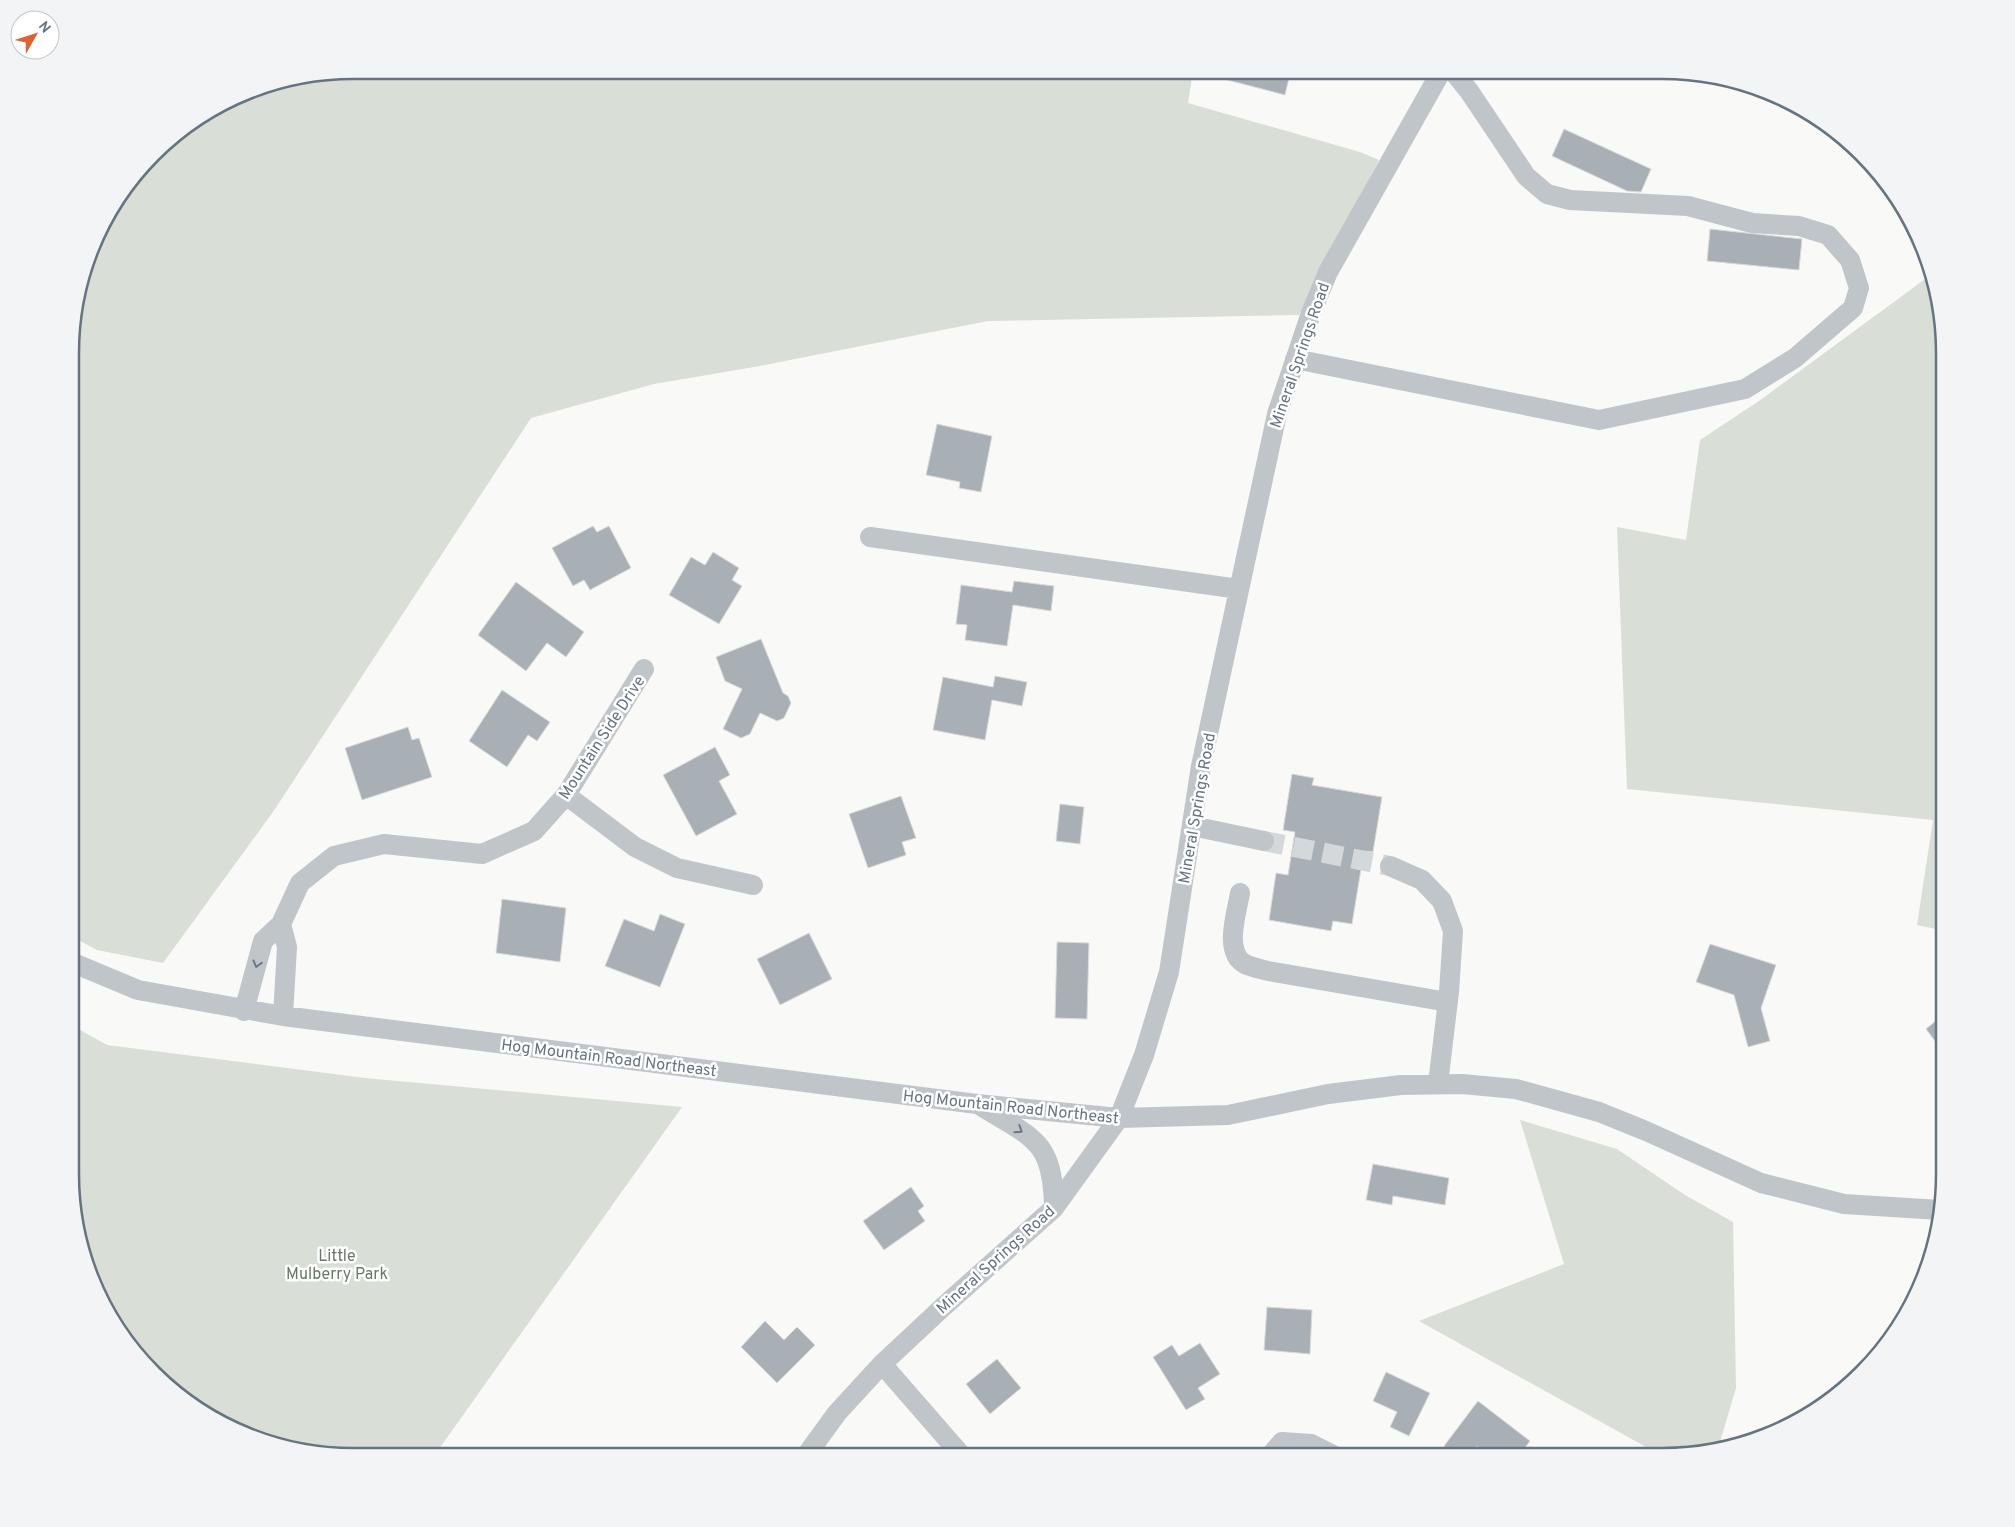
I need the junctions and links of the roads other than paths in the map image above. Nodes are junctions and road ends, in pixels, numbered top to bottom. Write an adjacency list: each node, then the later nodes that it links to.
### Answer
1 (1437, 79): 3 (street, Mineral Springs Road)
2 (1459, 79): 3 (street)
3 (1295, 359): 5 (street, Mineral Springs Road)
4 (870, 537): 5 (street)
5 (1239, 589): 8 (street, Mineral Springs Road)
6 (644, 669): 7 (street, Mountain Side Drive)
7 (566, 795): 11 (street); 13 (street, Mountain Side Drive)
8 (1192, 826): 9 (street); 20 (street, Mineral Springs Road)
9 (1264, 841)
10 (1390, 866): 15 (street)
11 (753, 884)
12 (1240, 893): 15 (street)
13 (281, 924): 16 (street, Mountain Side Drive, one-way to 16); 17 (street)
14 (79, 965): 16 (street, Hog Mountain Road Northeast)
15 (1448, 1002): 18 (street)
16 (244, 1010): 17 (street, Hog Mountain Road Northeast)
17 (283, 1016): 19 (street, Hog Mountain Road Northeast)
18 (1438, 1084): 20 (street, Hog Mountain Road Northeast); 22 (street, Hog Mountain Road Northeast)
19 (977, 1104): 20 (street, Hog Mountain Road Northeast); 21 (street, one-way to 21)
20 (1119, 1118): 21 (street, Mineral Springs Road)
21 (1054, 1208): 23 (street, Mineral Springs Road)
22 (1934, 1210)
23 (882, 1364): 24 (street, Mineral Springs Road); 25 (street)
24 (812, 1448)
25 (955, 1448)
26 (1277, 1448): 27 (street)
27 (1319, 1448)

